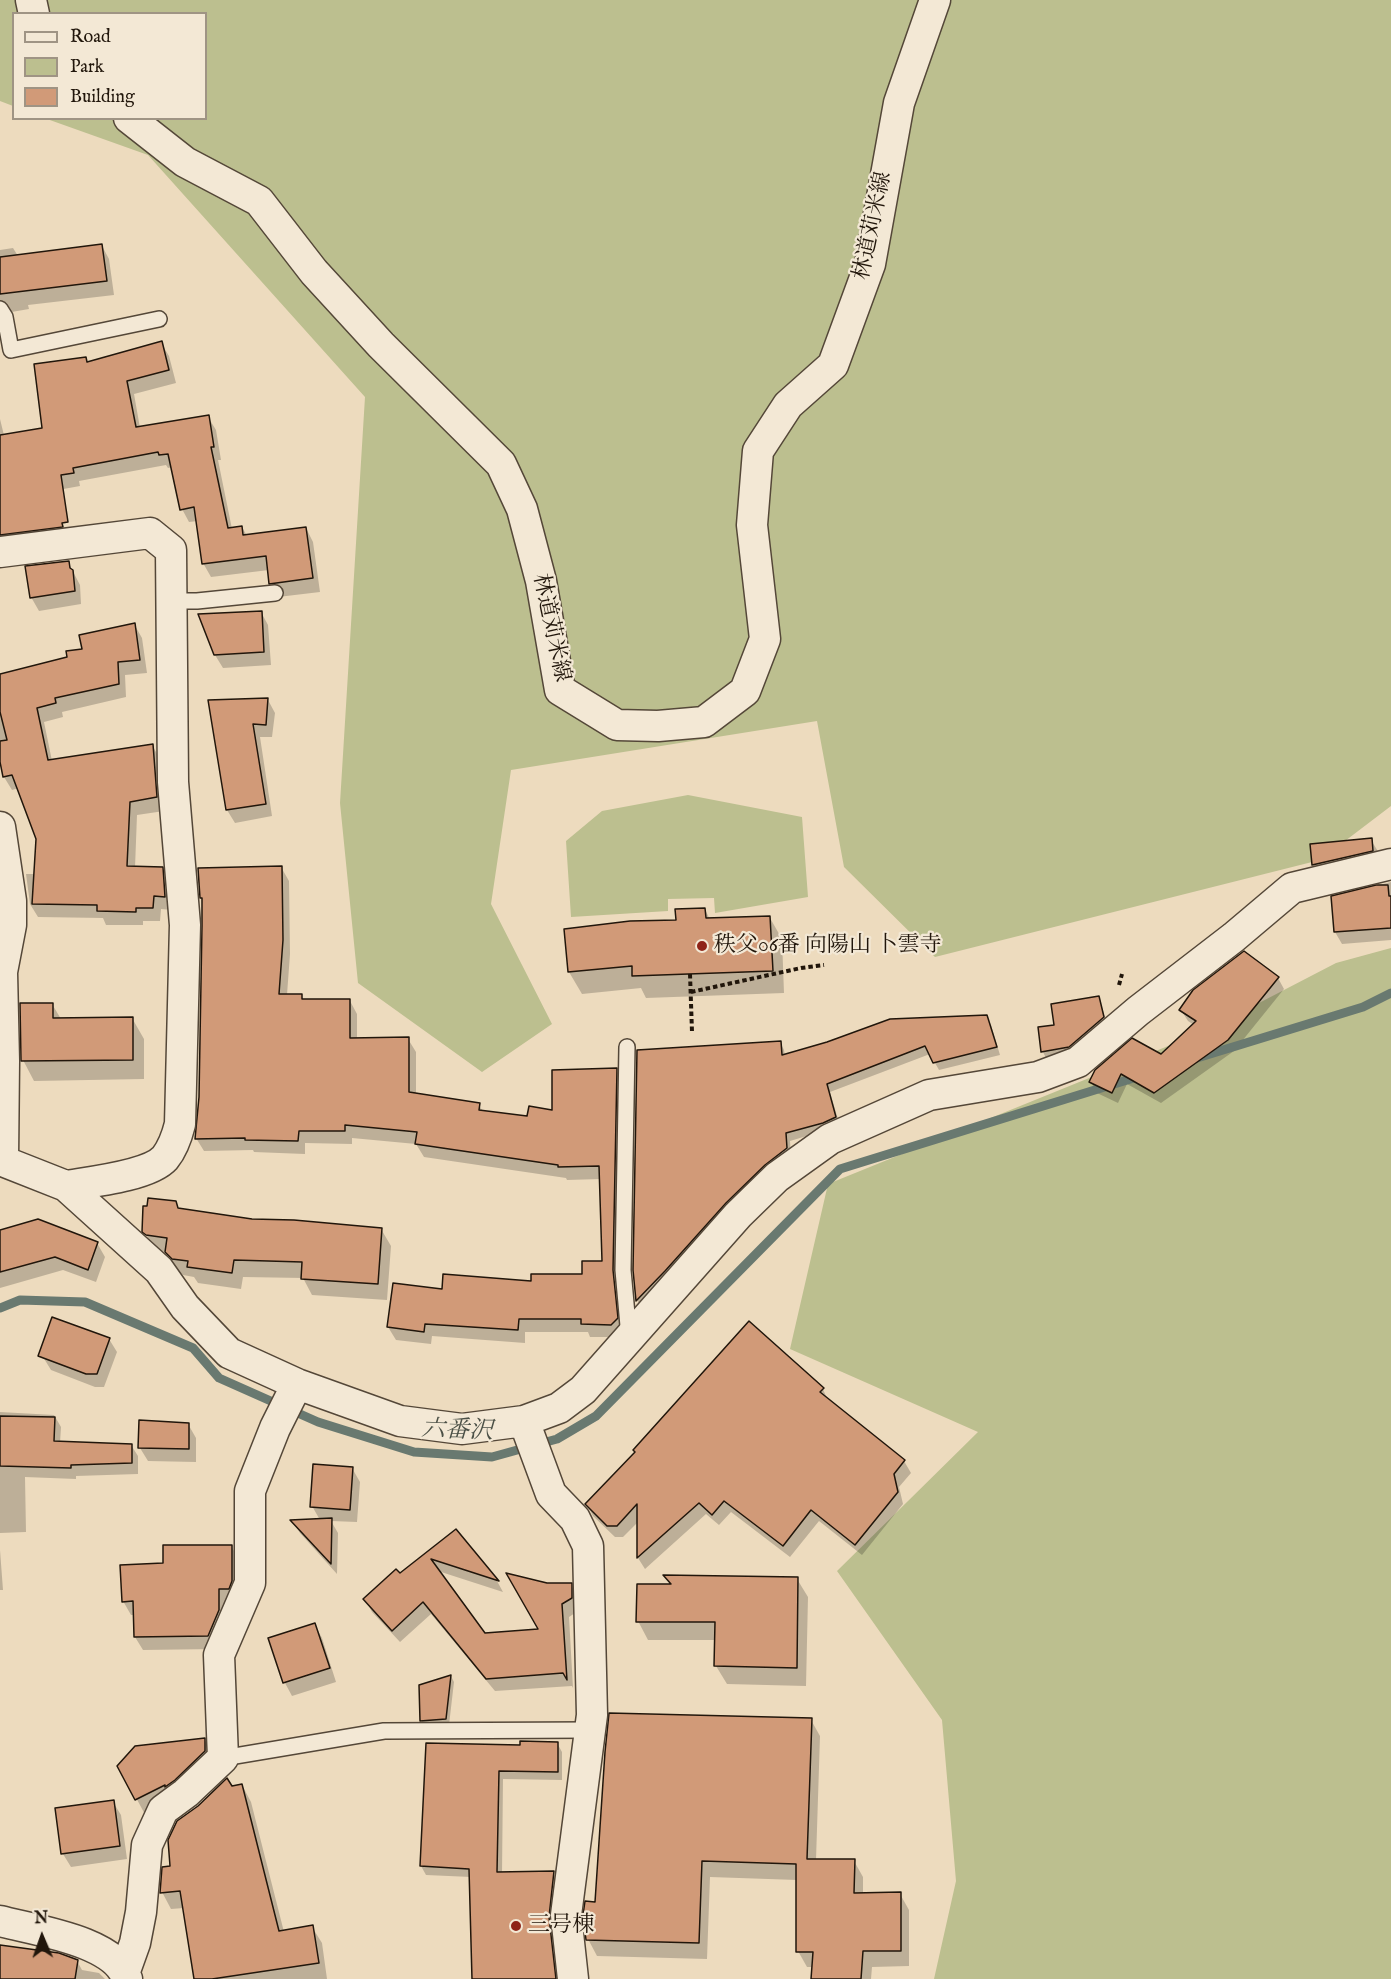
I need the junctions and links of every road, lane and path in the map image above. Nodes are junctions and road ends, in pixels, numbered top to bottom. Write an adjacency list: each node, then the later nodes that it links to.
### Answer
1 (935, 0): 2 (street, 林道苅米線)
2 (132, 120)
3 (0, 309): 4 (lane)
4 (159, 319)
5 (0, 552): 7 (street)
6 (275, 593): 7 (lane)
7 (171, 601): 16 (street)
8 (0, 827): 15 (street)
9 (1391, 864): 17 (street)
10 (824, 965): 12 (path)
11 (690, 974): 12 (path)
12 (691, 992): 13 (path)
13 (692, 1032)
14 (627, 1047): 17 (lane)
15 (1, 1160): 16 (street)
16 (66, 1186): 18 (street)
17 (629, 1337): 19 (street)
18 (294, 1390): 19 (street); 21 (street)
19 (524, 1421): 20 (street)
20 (590, 1730): 21 (lane); 24 (street)
21 (223, 1758): 23 (street)
22 (0, 1921): 23 (street)
23 (126, 1975)
24 (573, 1979)

